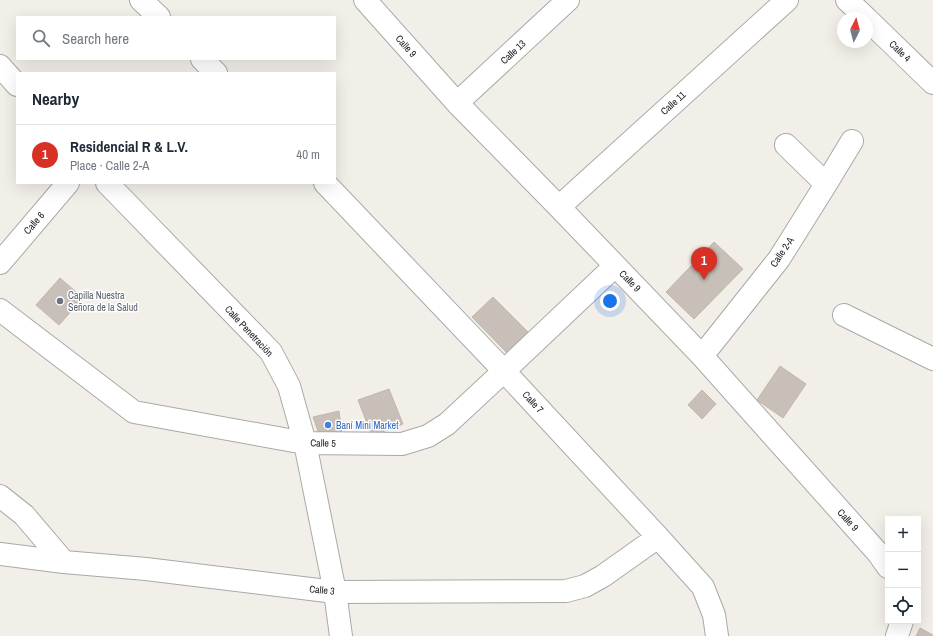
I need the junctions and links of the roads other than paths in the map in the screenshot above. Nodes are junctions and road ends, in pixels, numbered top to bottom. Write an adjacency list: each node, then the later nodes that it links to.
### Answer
1 (141, 0): 7 (street)
2 (568, 0): 14 (street, Calle 13)
3 (787, 0): 21 (street, Calle 11)
4 (847, 0): 6 (street, Calle 4)
5 (370, 2): 14 (street, Calle 9)
6 (859, 12)
7 (158, 16)
8 (873, 26): 12 (street, Calle 4)
9 (203, 60): 11 (street)
10 (0, 66): 13 (street)
11 (215, 72)
12 (933, 82)
13 (16, 84)
14 (457, 103): 21 (street, Calle 9)
15 (852, 141): 20 (street, Calle 2-A)
16 (786, 146): 20 (street)
17 (67, 184): 22 (street, Calle 6)
18 (108, 184): 29 (street, Calle Penetración)
19 (326, 184): 28 (street, Calle 7)
20 (826, 184): 26 (street, Calle 2-A)
21 (559, 207): 23 (street, Calle 9)
22 (0, 263)
23 (615, 266): 26 (street, Calle 9); 28 (street, Calle 5)
24 (0, 310): 29 (street, Calle 5)
25 (844, 315): 27 (street)
26 (702, 356): 34 (street, Calle 9)
27 (933, 359)
28 (504, 371): 29 (street, Calle 5); 31 (street, Calle 7)
29 (305, 443): 35 (street, Calle Penetración)
30 (0, 496): 33 (street)
31 (658, 537): 35 (street, Calle 3); 38 (street, Calle 7)
32 (0, 554): 33 (street, Calle 3)
33 (64, 562): 35 (street, Calle 3)
34 (885, 563)
35 (336, 592): 37 (street, Calle Penetración)
36 (901, 624): 39 (street)
37 (340, 636)
38 (717, 636)
39 (898, 636)

